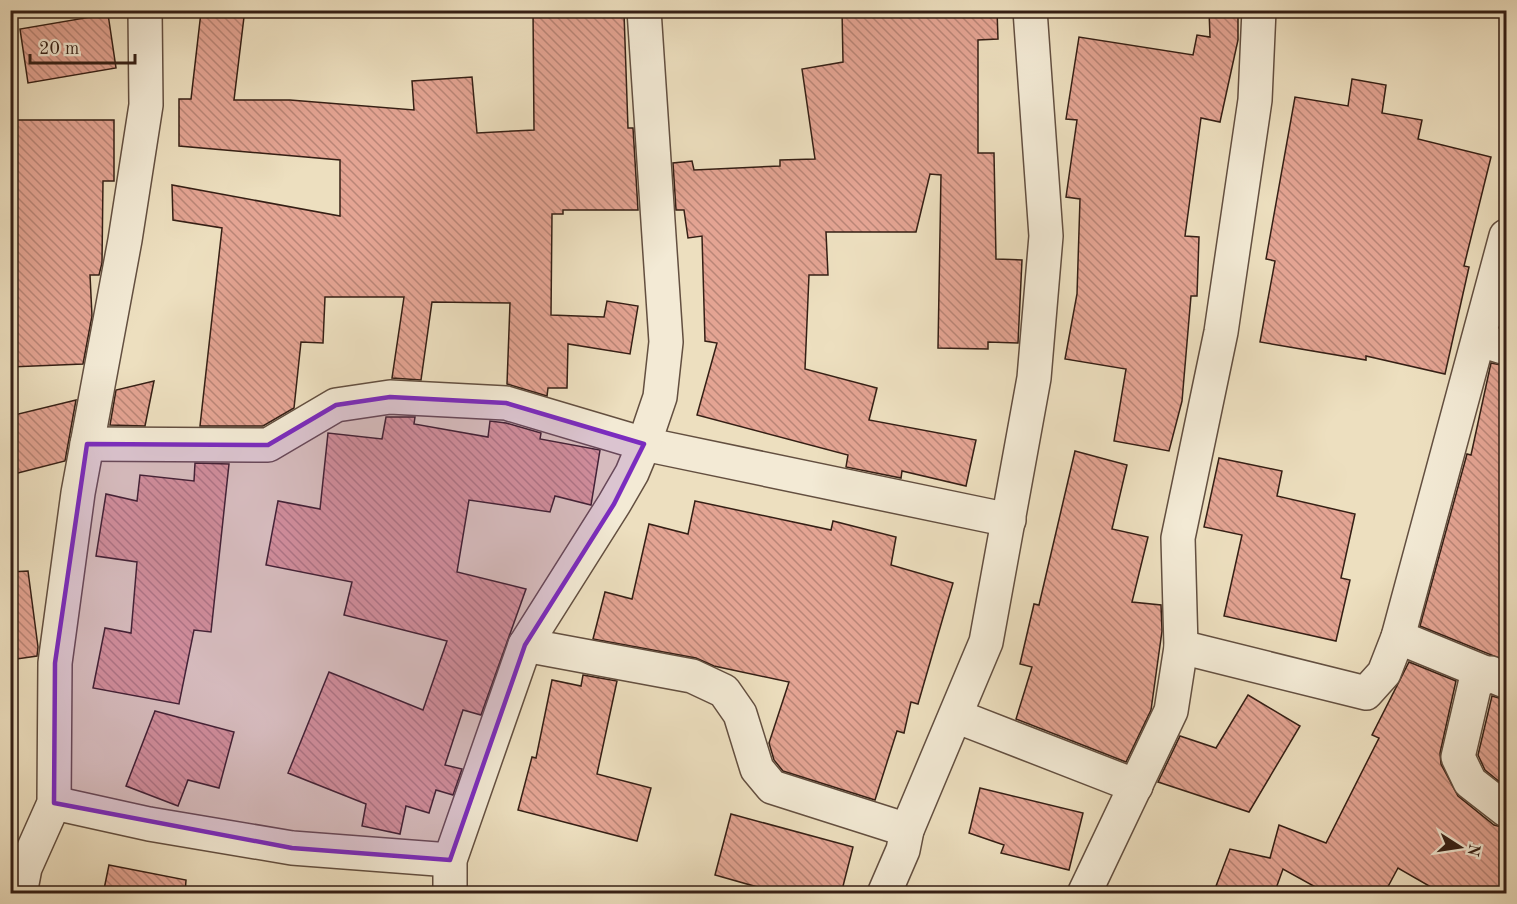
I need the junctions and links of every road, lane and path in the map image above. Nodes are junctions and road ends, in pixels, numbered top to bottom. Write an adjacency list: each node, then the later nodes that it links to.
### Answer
1 (145, 10): 7 (street)
2 (644, 10): 8 (street)
3 (1030, 10): 9 (street)
4 (1259, 10): 12 (street)
5 (1506, 236): 6 (street)
6 (1493, 344): 10 (street)
7 (87, 444): 8 (street); 16 (street)
8 (644, 444): 9 (street); 11 (street)
9 (1009, 520): 14 (street)
10 (1398, 637): 12 (street); 13 (street)
11 (525, 645): 18 (street); 19 (street)
12 (1181, 647): 15 (street)
13 (1499, 677): 17 (street)
14 (956, 716): 15 (street); 18 (street)
15 (1136, 786): 23 (street)
16 (54, 803): 19 (street); 20 (street)
17 (1506, 810)
18 (907, 830): 22 (street)
19 (450, 860): 21 (street)
20 (20, 894)
21 (450, 894)
22 (884, 894)
23 (1084, 894)

